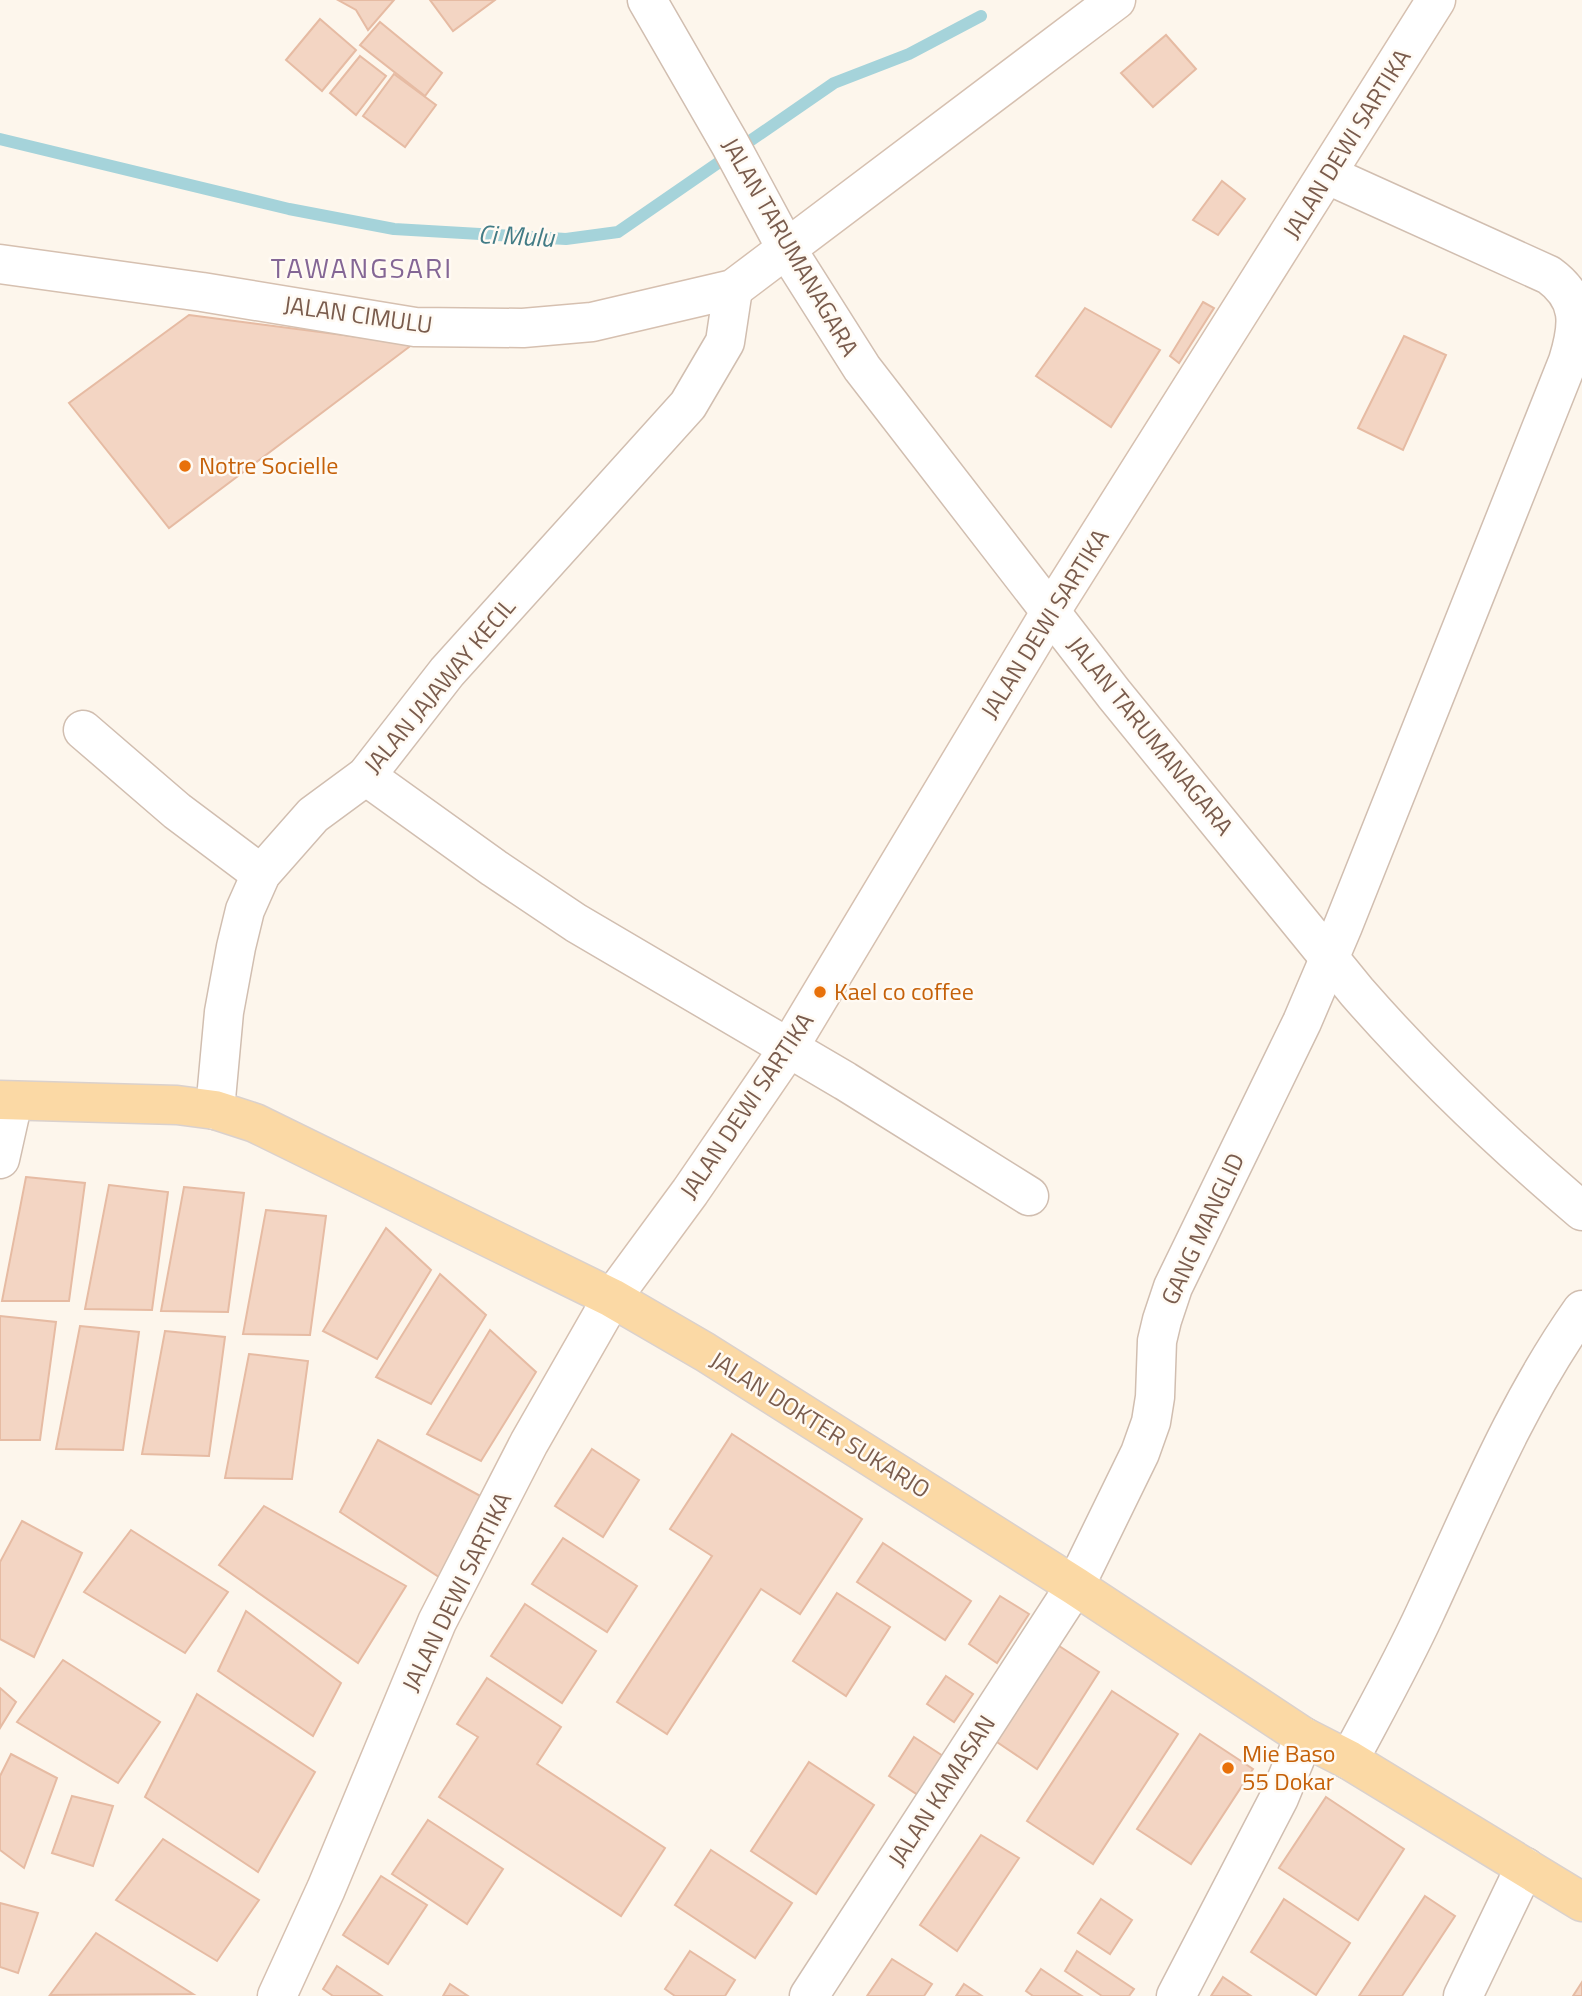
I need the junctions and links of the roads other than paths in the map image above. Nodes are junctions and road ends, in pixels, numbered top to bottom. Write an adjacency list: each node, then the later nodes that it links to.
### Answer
1 (647, 0): 5 (street, JALAN TARUMANAGARA)
2 (1116, 0): 5 (street, JALAN CIMULU)
3 (1437, 0): 4 (street, JALAN DEWI SARTIKA)
4 (1328, 175): 8 (street); 9 (street, JALAN DEWI SARTIKA)
5 (786, 248): 7 (street, JALAN CIMULU); 9 (street, JALAN TARUMANAGARA)
6 (0, 264): 7 (street, JALAN CIMULU)
7 (733, 289): 11 (street, JALAN JAJAWAY KECIL)
8 (1574, 292): 13 (street, GANG MANGLID)
9 (1051, 611): 13 (street, JALAN TARUMANAGARA); 14 (street, JALAN DEWI SARTIKA)
10 (83, 730): 12 (street)
11 (366, 776): 12 (street, JALAN JAJAWAY KECIL); 14 (street)
12 (261, 874): 16 (street, JALAN JAJAWAY KECIL)
13 (1330, 957): 19 (street, JALAN TARUMANAGARA); 22 (street, GANG MANGLID)
14 (788, 1049): 18 (street); 20 (street, JALAN DEWI SARTIKA)
15 (6, 1101): 16 (main road, JALAN DOKTER SUKARJO); 17 (street)
16 (215, 1110): 20 (main road, JALAN DOKTER SUKARJO)
17 (0, 1159)
18 (1030, 1196)
19 (1582, 1211)
20 (612, 1298): 22 (main road, JALAN DOKTER SUKARJO); 27 (street, JALAN DEWI SARTIKA)
21 (1582, 1310): 24 (street)
22 (1075, 1586): 23 (main road, JALAN DOKTER SUKARJO); 28 (street, JALAN KAMASAN)
23 (1304, 1737): 24 (main road, JALAN DOKTER SUKARJO); 29 (street)
24 (1349, 1760): 25 (main road, JALAN DOKTER SUKARJO)
25 (1525, 1867): 26 (main road, JALAN DOKTER SUKARJO); 30 (street)
26 (1582, 1902)
27 (277, 1996)
28 (809, 1996)
29 (1176, 1996)
30 (1463, 1996)

